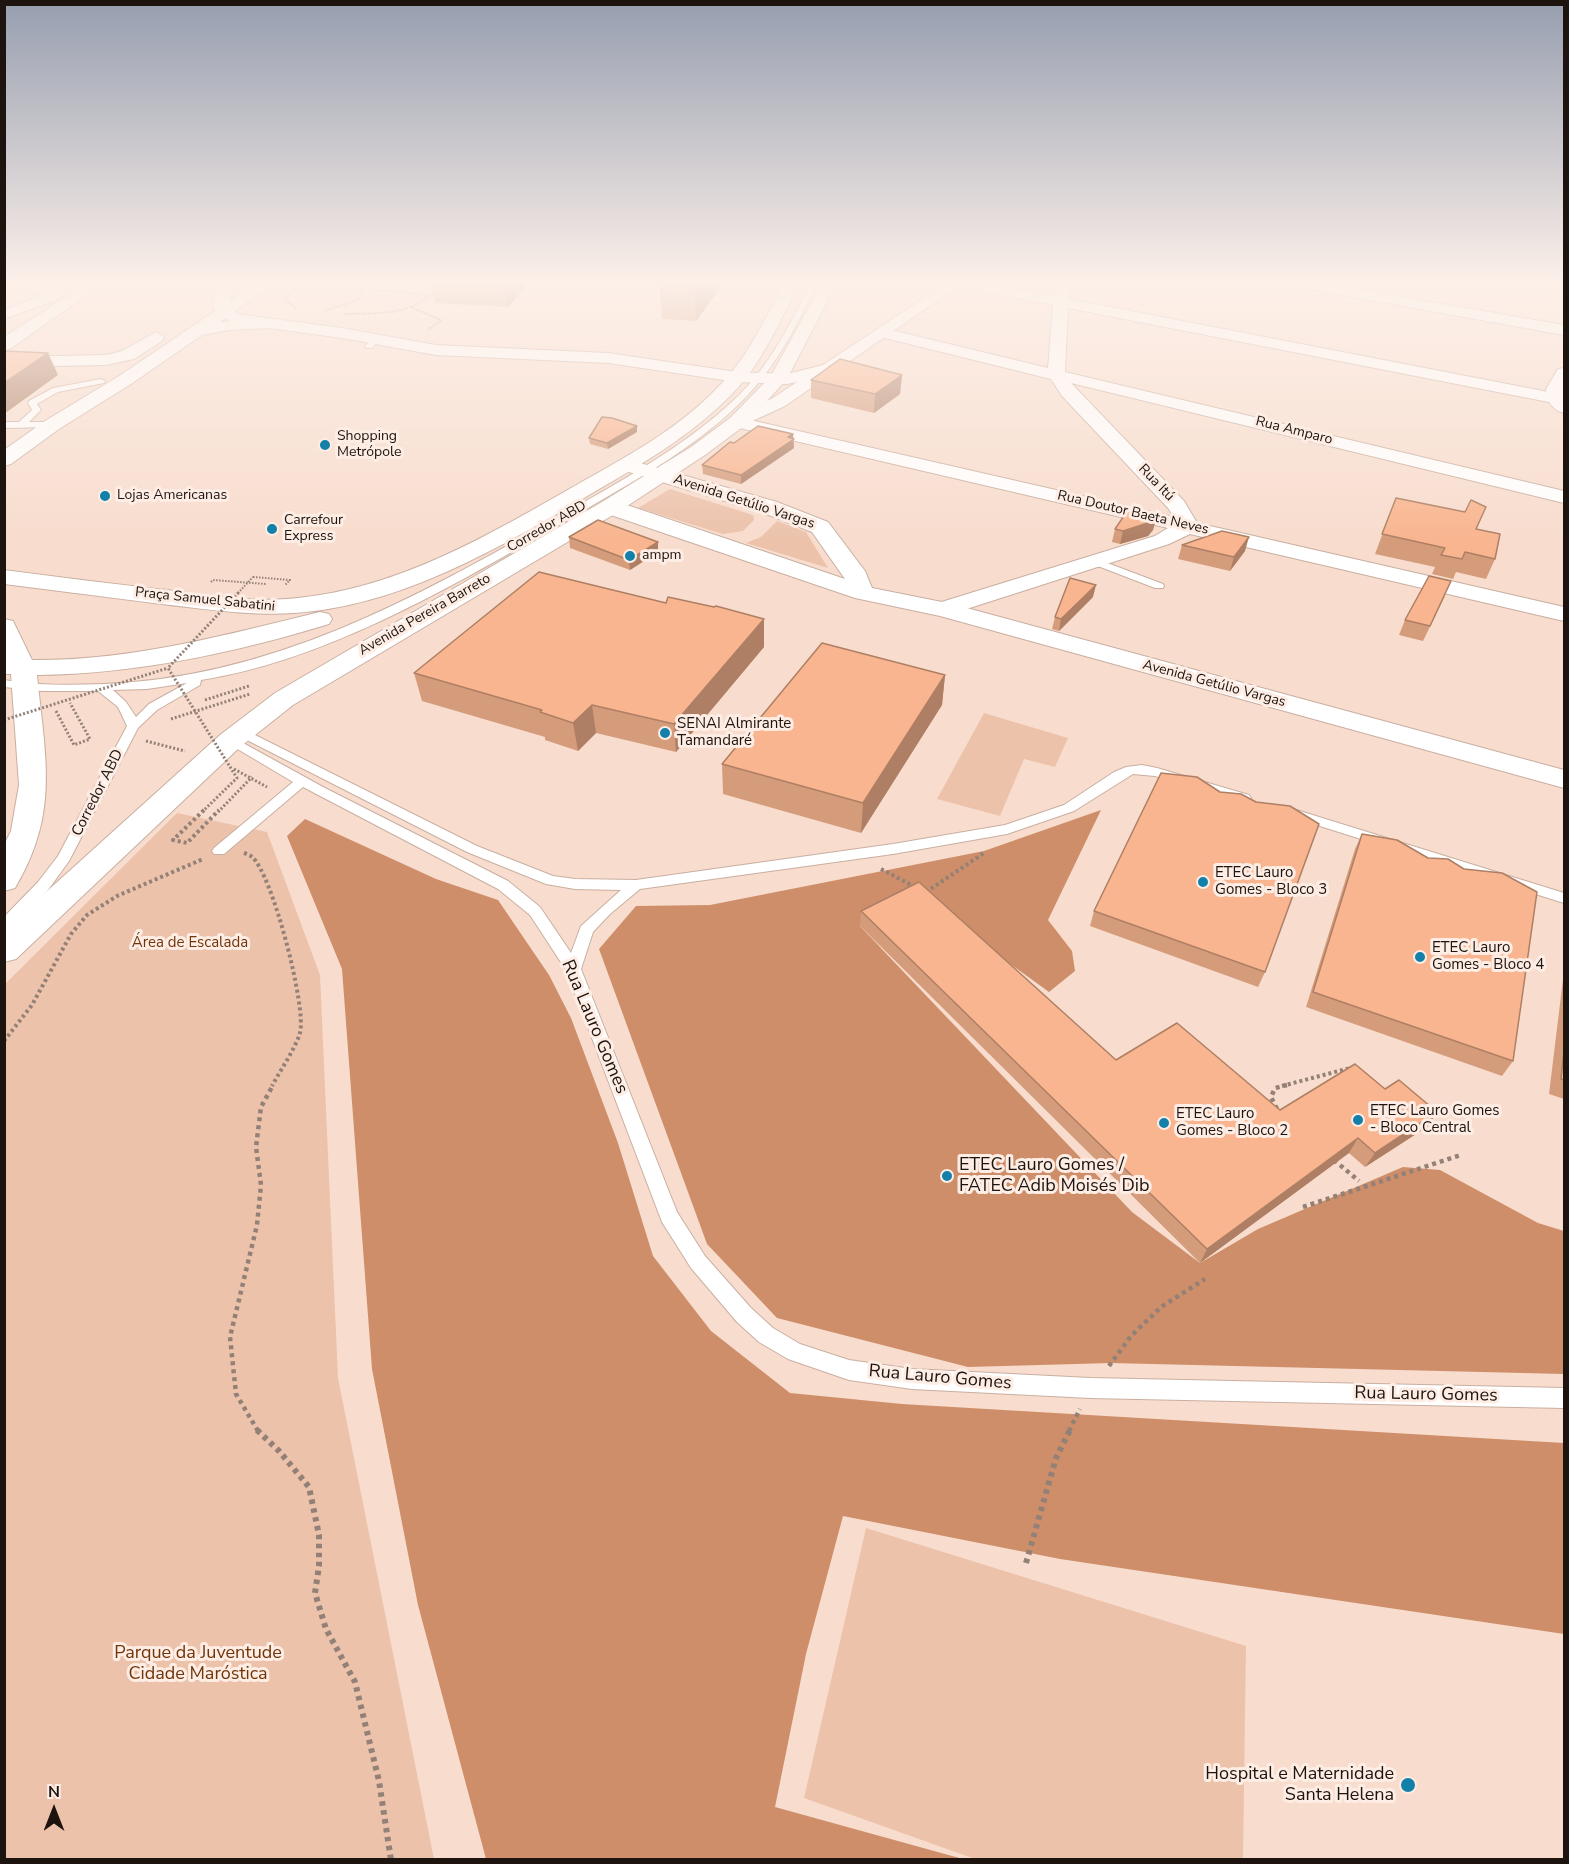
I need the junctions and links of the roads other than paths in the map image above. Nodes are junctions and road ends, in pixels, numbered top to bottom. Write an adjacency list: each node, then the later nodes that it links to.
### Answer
1 (98, 367): 17 (main road)
2 (143, 367): 19 (main road)
3 (673, 367): 14 (main road)
4 (744, 367): 14 (main road, Avenida Pereira Barreto)
5 (765, 367): 15 (lane, Corredor ABD)
6 (784, 367): 16 (main road, Avenida Pereira Barreto)
7 (837, 367): 11 (main road)
8 (1028, 367): 13 (street, Rua Amparo)
9 (1058, 367): 13 (street)
10 (1384, 367): 18 (street)
11 (834, 369): 16 (main road); 20 (main road)
12 (1564, 373): 18 (main road)
13 (1058, 374): 27 (street, Rua Amparo); 30 (street, Rua Itú)
14 (737, 377): 15 (main road); 26 (main road, Avenida Pereira Barreto)
15 (758, 378): 16 (main road); 26 (lane, Corredor ABD)
16 (778, 379): 20 (main road, Avenida Pereira Barreto)
17 (101, 381): 19 (main road); 21 (lane)
18 (1562, 402)
19 (74, 410): 23 (main road)
20 (737, 422): 26 (main road, Avenida Pereira Barreto); 30 (street, Rua Doutor Baeta Neves)
21 (22, 424): 22 (lane); 23 (lane)
22 (4, 425)
23 (52, 425): 24 (main road)
24 (13, 447): 25 (main road)
25 (4, 460)
26 (645, 470): 28 (main road, Avenida Pereira Barreto); 29 (main road, Avenida Getúlio Vargas); 33 (main road, Praça Samuel Sabatini); 41 (lane, Corredor ABD)
27 (1564, 497)
28 (610, 507): 31 (main road, Avenida Getúlio Vargas); 44 (main road, Avenida Pereira Barreto)
29 (760, 523): 31 (main road); 36 (main road, Avenida Getúlio Vargas)
30 (1189, 526): 32 (street); 38 (street, Rua Doutor Baeta Neves)
31 (708, 541): 36 (main road, Avenida Getúlio Vargas)
32 (1094, 561): 35 (lane); 37 (street)
33 (423, 574): 34 (main road, Praça Samuel Sabatini); 40 (main road)
34 (4, 577)
35 (1160, 586)
36 (862, 593): 37 (main road, Avenida Getúlio Vargas)
37 (943, 609): 45 (main road, Avenida Getúlio Vargas)
38 (1564, 614)
39 (4, 626): 40 (main road)
40 (14, 676): 42 (lane, Corredor ABD); 50 (main road)
41 (207, 676): 42 (lane, Corredor ABD); 43 (lane, Corredor ABD)
42 (103, 689): 43 (lane)
43 (133, 726): 53 (lane, Corredor ABD)
44 (235, 736): 46 (lane, Rua Lauro Gomes); 51 (lane); 54 (main road, Avenida Pereira Barreto)
45 (1564, 779)
46 (302, 781): 49 (lane); 55 (lane, Rua Lauro Gomes)
47 (1256, 802): 51 (lane)
48 (1278, 808): 52 (lane)
49 (219, 851)
50 (4, 880)
51 (636, 885): 55 (lane)
52 (1564, 898)
53 (4, 927)
54 (4, 950)
55 (573, 969): 56 (lane, Rua Lauro Gomes)
56 (1564, 1398)

